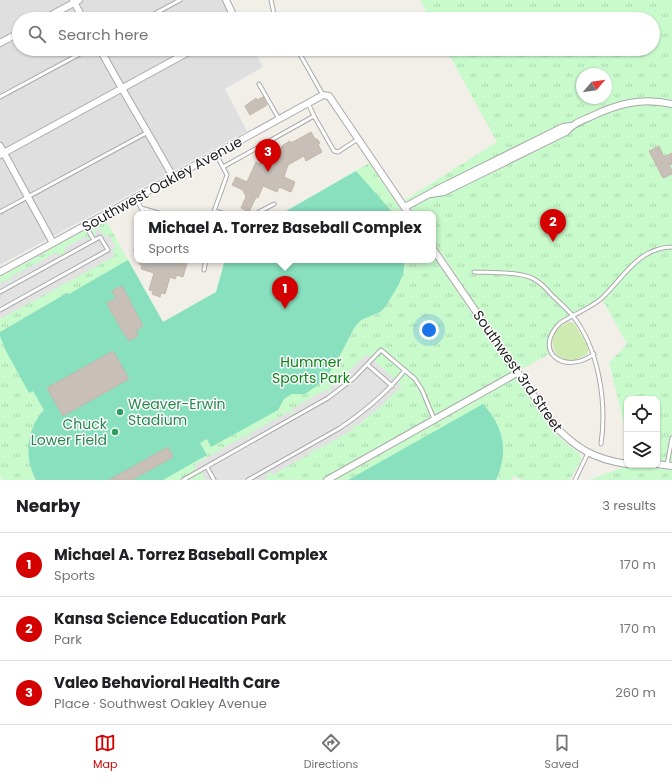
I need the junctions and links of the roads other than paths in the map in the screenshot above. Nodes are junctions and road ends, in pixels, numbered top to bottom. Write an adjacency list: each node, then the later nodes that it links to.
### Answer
1 (180, 0): 7 (lane)
2 (226, 0): 8 (street)
3 (271, 0): 9 (lane)
4 (76, 1): 5 (street); 6 (street)
5 (56, 12)
6 (80, 12)
7 (158, 12)
8 (232, 12)
9 (274, 12)
10 (12, 36): 11 (street)
11 (0, 43)
12 (76, 56): 19 (lane)
13 (104, 56): 17 (street)
14 (181, 56): 17 (street)
15 (300, 56): 18 (lane)
16 (259, 84): 23 (lane)
17 (122, 89): 24 (street); 27 (street)
18 (323, 95): 20 (street, Southwest Oakley Avenue); 25 (street)
19 (0, 97)
20 (308, 103): 22 (lane); 23 (street, Southwest Oakley Avenue)
21 (672, 104): 34 (street)
22 (314, 116): 25 (lane); 29 (lane)
23 (279, 119): 28 (street, Southwest Oakley Avenue)
24 (148, 132): 30 (street); 31 (lane)
25 (358, 140): 34 (street)
26 (0, 146): 27 (street)
27 (2, 154): 31 (street)
28 (216, 154): 29 (lane); 30 (street, Southwest Oakley Avenue)
29 (223, 167): 38 (lane)
30 (173, 177): 32 (street, Southwest Oakley Avenue)
31 (29, 197): 41 (lane); 44 (street)
32 (136, 198): 35 (lane); 42 (street, Southwest Oakley Avenue)
33 (274, 204): 39 (lane)
34 (405, 207): 40 (street)
35 (141, 208): 36 (lane); 37 (lane)
36 (142, 211)
37 (152, 211)
38 (215, 211)
39 (261, 211)
40 (407, 211)
41 (0, 212)
42 (86, 225): 43 (lane); 44 (street, Southwest Oakley Avenue)
43 (94, 240): 51 (lane); 52 (lane)
44 (53, 243): 49 (street, Southwest Oakley Avenue)
45 (672, 247): 53 (lane)
46 (436, 253): 57 (street, Southwest 3rd Street)
47 (205, 263): 48 (lane)
48 (204, 270)
49 (0, 272)
50 (474, 272): 53 (lane)
51 (0, 292)
52 (0, 310)
53 (573, 316): 54 (lane); 54 (lane)
54 (594, 354): 62 (lane)
55 (368, 365): 56 (lane); 58 (lane); 66 (lane)
56 (405, 370): 58 (lane); 59 (lane)
57 (517, 373): 59 (street); 63 (street, Southwest 3rd Street)
58 (392, 386): 70 (lane)
59 (434, 419): 71 (street)
60 (672, 438): 61 (lane)
61 (671, 442): 65 (lane)
62 (601, 444)
63 (588, 453): 64 (street, Southwest 3rd Street); 72 (lane)
64 (624, 463)
65 (669, 466)
66 (206, 467): 67 (lane); 69 (lane)
67 (188, 479): 68 (lane)
68 (183, 480)
69 (214, 480)
70 (248, 480)
71 (327, 480)
72 (575, 480)

